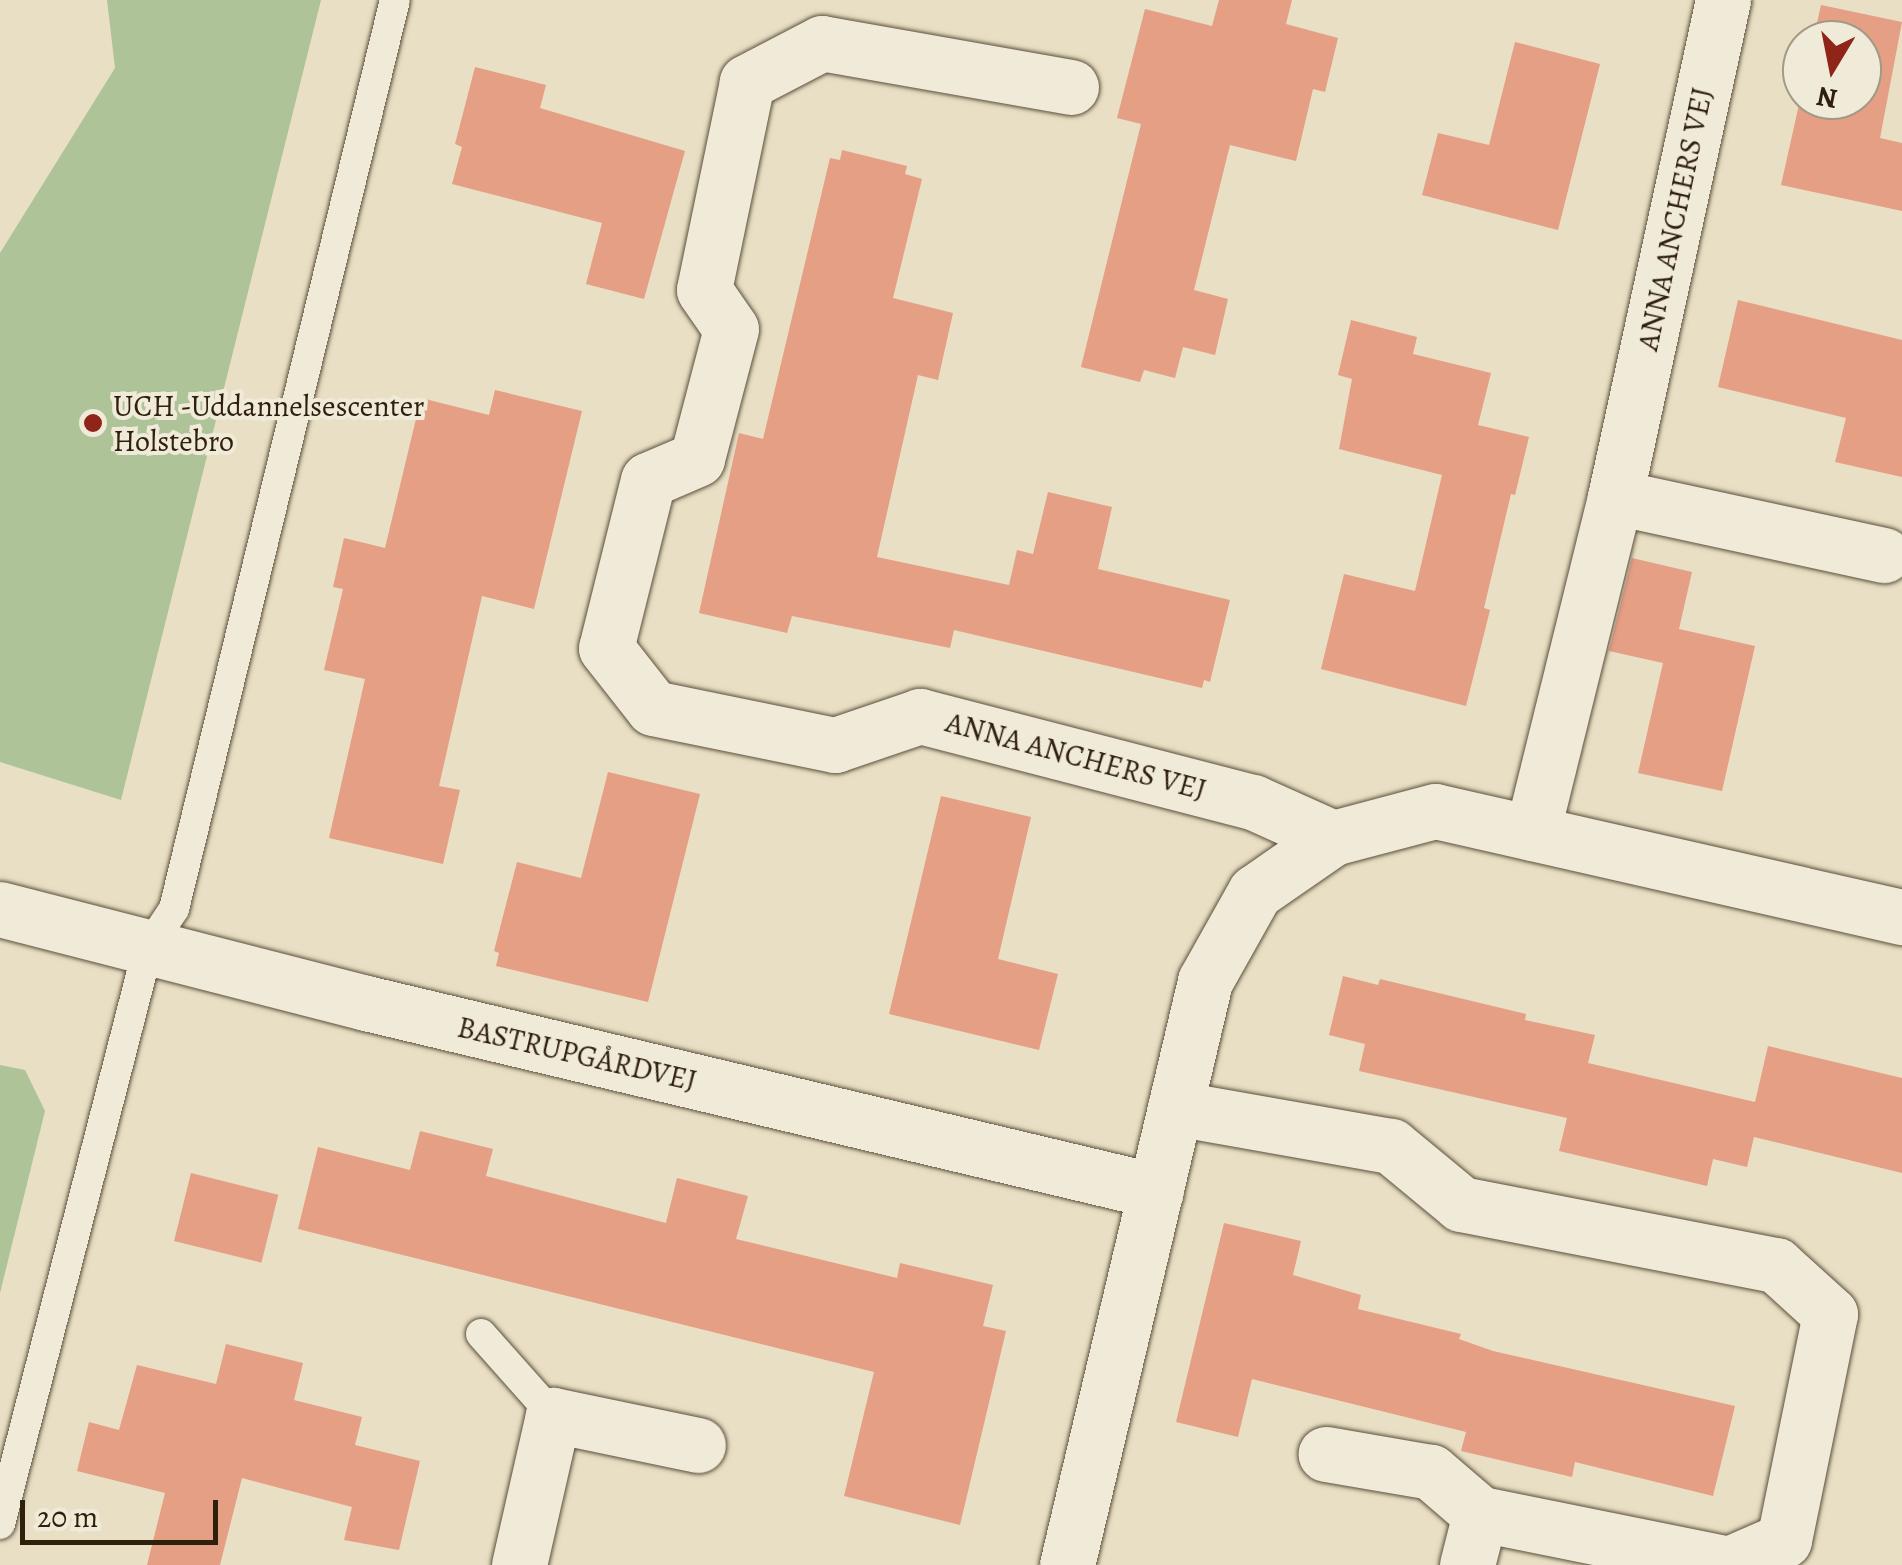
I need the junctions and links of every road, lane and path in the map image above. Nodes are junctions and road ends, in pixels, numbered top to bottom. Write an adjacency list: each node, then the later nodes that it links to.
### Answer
1 (394, 0): 10 (lane)
2 (1723, 0): 4 (street, ANNA ANCHERS VEJ)
3 (1070, 87): 7 (street, ANNA ANCHERS VEJ)
4 (1614, 497): 5 (street); 6 (street, ANNA ANCHERS VEJ)
5 (1884, 555)
6 (1532, 833): 7 (street); 9 (street)
7 (1333, 838): 11 (street)
8 (0, 909): 10 (street, BASTRUPGÅRDVEJ)
9 (1902, 917)
10 (148, 948): 12 (street, BASTRUPGÅRDVEJ); 17 (lane)
11 (1175, 1108): 12 (street); 19 (street)
12 (1156, 1191): 21 (street)
13 (481, 1334): 14 (lane)
14 (552, 1414): 15 (street); 20 (street)
15 (698, 1445)
16 (1326, 1454): 18 (street)
17 (0, 1524)
18 (1474, 1540): 19 (street)
19 (1792, 1552)
20 (519, 1565)
21 (1067, 1565)

